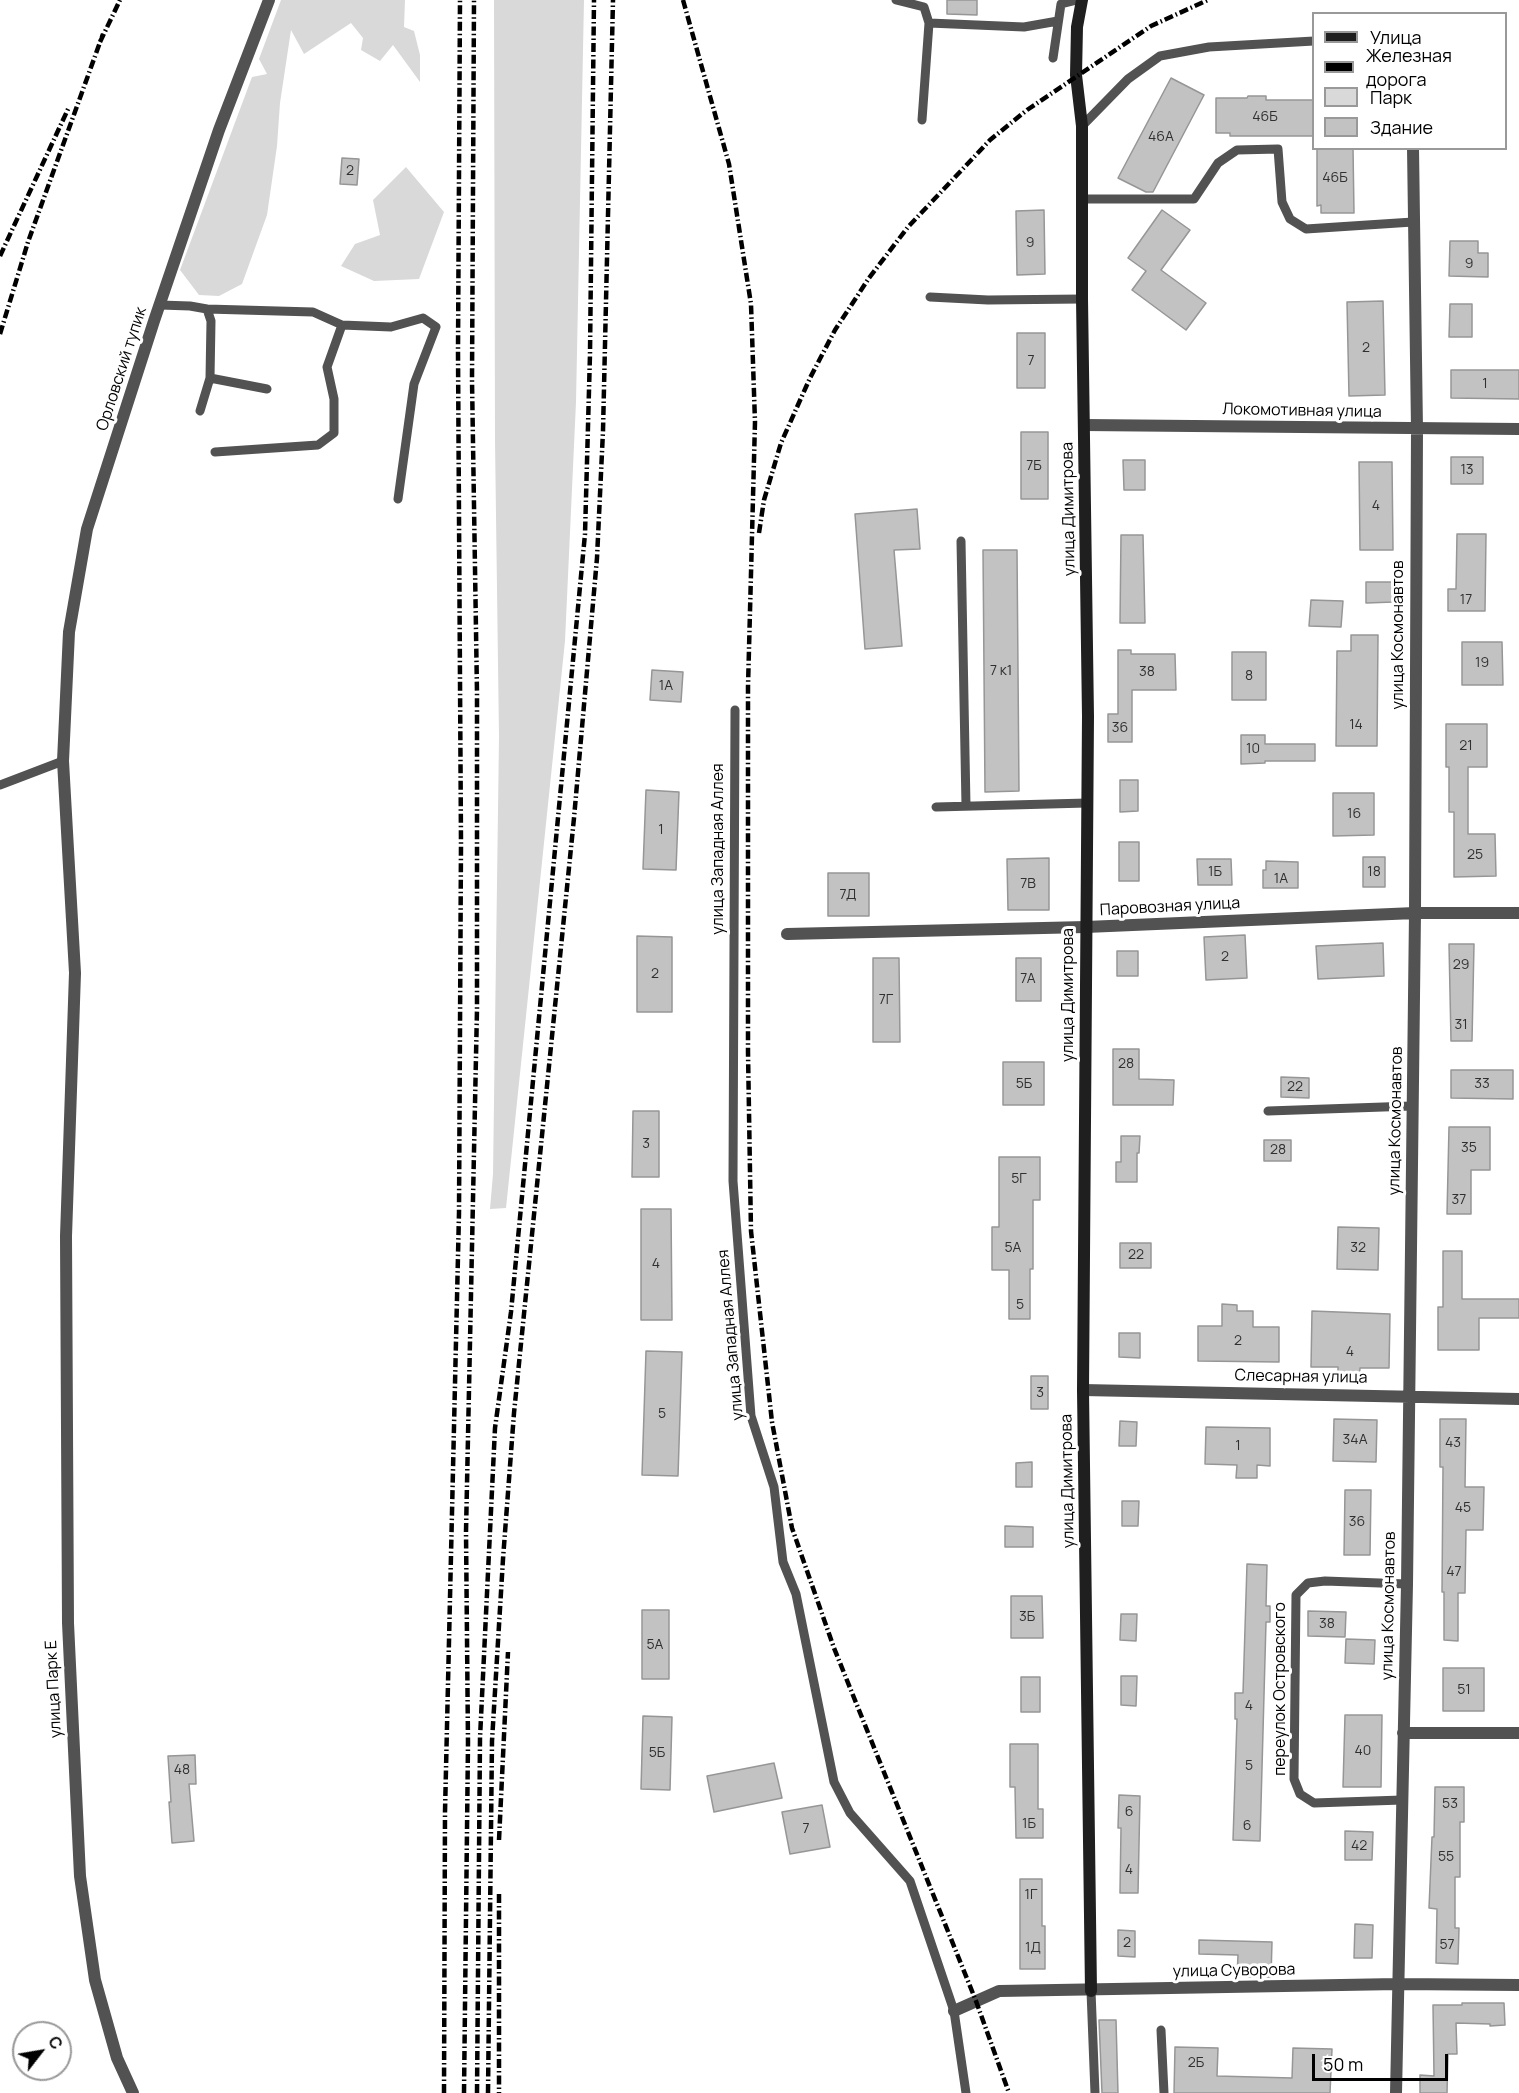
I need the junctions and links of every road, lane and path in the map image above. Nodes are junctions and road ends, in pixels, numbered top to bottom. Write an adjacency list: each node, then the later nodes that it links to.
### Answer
1 (269, 0): 16 (street, Орловский тупик)
2 (896, 0): 6 (lane)
3 (1077, 0): 5 (lane)
4 (1082, 0): 10 (street, улица Димитрова)
5 (1058, 21): 6 (lane); 8 (lane)
6 (929, 23): 9 (lane)
7 (1312, 41): 10 (lane)
8 (1053, 58)
9 (922, 120)
10 (1082, 126): 12 (street, улица Димитрова)
11 (1413, 150): 13 (street, улица Космонавтов)
12 (1082, 199): 13 (lane); 15 (street, улица Димитрова)
13 (1413, 222): 23 (street, улица Космонавтов)
14 (930, 297): 15 (lane)
15 (1082, 299): 22 (street, улица Димитрова)
16 (160, 305): 17 (lane); 29 (street, Орловский тупик)
17 (207, 309): 18 (lane); 19 (lane)
18 (342, 325): 25 (lane); 26 (lane)
19 (210, 378): 20 (lane); 21 (lane)
20 (267, 389)
21 (201, 411)
22 (1084, 425): 23 (street, Локомотивная улица); 31 (street, улица Димитрова)
23 (1417, 429): 24 (street, Локомотивная улица); 34 (street, улица Космонавтов)
24 (1519, 429)
25 (215, 452)
26 (398, 499)
27 (961, 541): 32 (lane)
28 (735, 710): 51 (lane, улица Западная Аллея)
29 (63, 761): 30 (lane); 41 (street, Орловский тупик)
30 (0, 785)
31 (1087, 803): 32 (lane); 36 (street, улица Димитрова)
32 (966, 806): 33 (lane)
33 (936, 807)
34 (1415, 913): 35 (street, Паровозная улица); 36 (street, Паровозная улица); 38 (street, улица Космонавтов)
35 (1519, 913)
36 (1086, 927): 37 (street, Паровозная улица); 40 (street, улица Димитрова)
37 (787, 934)
38 (1412, 1106): 39 (lane); 42 (street, улица Космонавтов)
39 (1268, 1111)
40 (1083, 1390): 42 (street, Слесарная улица); 50 (street, улица Димитрова)
41 (68, 1395): 53 (street, улица Парк Е)
42 (1410, 1395): 43 (street, Слесарная улица); 44 (street, улица Космонавтов)
43 (1519, 1399)
44 (1407, 1584): 46 (street, улица Космонавтов); 47 (lane, переулок Островского)
45 (1519, 1733): 46 (street)
46 (1402, 1734): 47 (street, улица Космонавтов)
47 (1401, 1800): 48 (street, улица Космонавтов)
48 (1398, 1984): 49 (street, улица Суворова); 50 (street, улица Суворова); 57 (street, улица Космонавтов)
49 (1519, 1985)
50 (1092, 1991): 51 (street, улица Суворова); 55 (lane)
51 (954, 2011): 54 (lane, улица Западная Аллея)
52 (1161, 2030): 56 (lane)
53 (133, 2093)
54 (966, 2093)
55 (1095, 2093)
56 (1164, 2093)
57 (1396, 2093)

